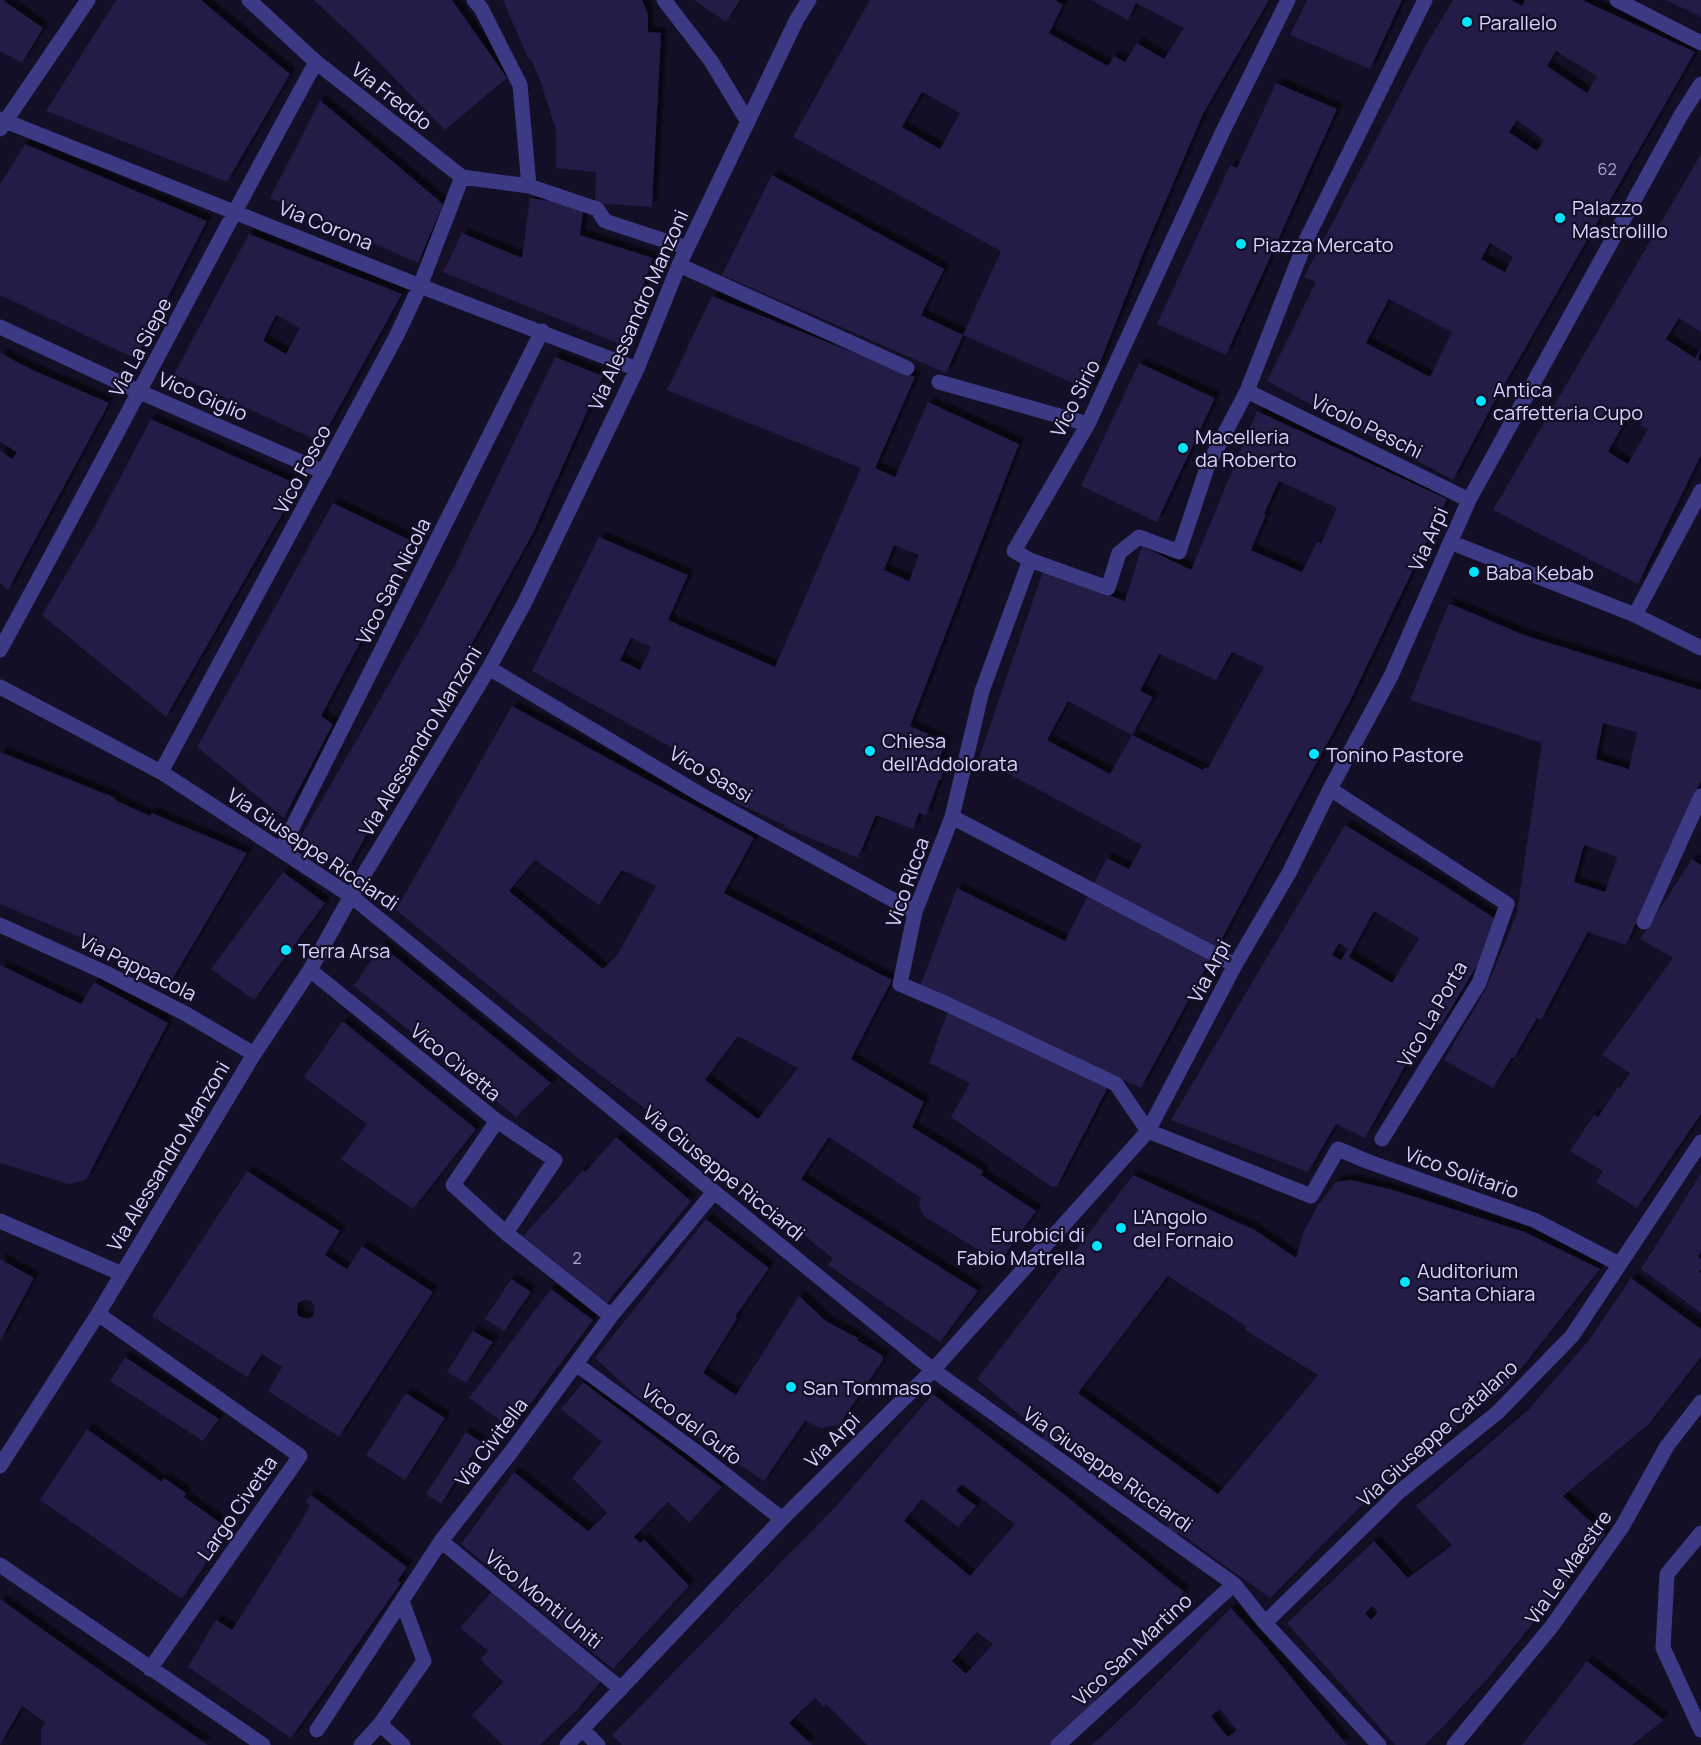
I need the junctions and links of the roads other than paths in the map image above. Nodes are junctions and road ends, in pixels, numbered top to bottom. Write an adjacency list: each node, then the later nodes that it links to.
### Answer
1 (88, 0): 13 (street)
2 (249, 0): 10 (street, Via Freddo)
3 (664, 0): 12 (street)
4 (809, 0): 12 (street, Via Alessandro Manzoni)
5 (1288, 0): 27 (street, Vico Sirio)
6 (1425, 0): 25 (street)
7 (1617, 0): 9 (street)
8 (477, 3): 15 (street)
9 (1701, 43)
10 (316, 62): 14 (street, Via Freddo); 16 (street, Via La Siepe)
11 (1701, 84): 30 (street, Via Arpi)
12 (748, 122): 17 (street, Via Alessandro Manzoni)
13 (2, 123): 16 (street, Via Corona)
14 (462, 177): 15 (street); 19 (street, Vico Fosco)
15 (529, 186): 17 (street)
16 (234, 211): 19 (street, Via Corona); 26 (street, Via La Siepe)
17 (687, 248): 18 (street, Via Alessandro Manzoni)
18 (679, 265): 22 (street); 23 (street, Via Alessandro Manzoni)
19 (420, 286): 21 (street, Via Corona); 28 (street, Vico Fosco)
20 (0, 327): 26 (street, Vico Giglio)
21 (542, 331): 23 (street, Via Corona); 43 (street, Vico San Nicola)
22 (907, 368)
23 (637, 369): 37 (street, Via Alessandro Manzoni)
24 (939, 382): 27 (street)
25 (1247, 391): 30 (street, Vicolo Peschi); 32 (street)
26 (140, 392): 28 (street, Vico Giglio); 34 (street, Via La Siepe)
27 (1088, 424): 32 (street, Vico Sirio)
28 (324, 472): 39 (street, Vico Fosco)
29 (1701, 491): 33 (street)
30 (1469, 500): 31 (street, Via Arpi)
31 (1450, 542): 33 (street); 40 (street, Via Arpi)
32 (1030, 560): 42 (street)
33 (1635, 615): 35 (street)
34 (6, 625): 36 (street, Via La Siepe)
35 (1701, 648)
36 (0, 650)
37 (489, 668): 44 (street, Via Alessandro Manzoni); 45 (street, Vico Sassi)
38 (0, 687): 39 (street, Via Giuseppe Ricciardi)
39 (161, 772): 43 (street, Via Giuseppe Ricciardi)
40 (1330, 789): 48 (street, Via Arpi); 53 (street, Vico La Porta)
41 (1701, 796): 46 (street)
42 (952, 818): 45 (street, Vico Ricca); 48 (street)
43 (281, 850): 44 (street, Via Giuseppe Ricciardi)
44 (351, 896): 49 (street, Via Alessandro Manzoni); 55 (street, Via Giuseppe Ricciardi)
45 (915, 912): 52 (street, Vico Ricca)
46 (1644, 922)
47 (0, 926): 50 (street, Via Pappacola)
48 (1235, 965): 52 (street, Via Arpi)
49 (310, 970): 50 (street, Via Alessandro Manzoni); 51 (street, Vico Civetta)
50 (254, 1054): 59 (street, Via Alessandro Manzoni)
51 (497, 1121): 57 (street, Vico Civetta); 57 (street)
52 (1148, 1131): 58 (street, Vico Solitario); 63 (street, Via Arpi)
53 (1382, 1139)
54 (1701, 1142): 58 (street, Via Giuseppe Catalano)
55 (714, 1192): 61 (street, Via Civitella); 63 (street, Via Giuseppe Ricciardi)
56 (0, 1221): 59 (street)
57 (506, 1233): 61 (street, Vico Civetta)
58 (1619, 1264): 72 (street, Via Giuseppe Catalano)
59 (122, 1274): 60 (street, Via Alessandro Manzoni)
60 (98, 1314): 65 (street, Via Alessandro Manzoni); 73 (street, Largo Civetta)
61 (611, 1316): 62 (street, Via Civitella)
62 (576, 1364): 66 (street, Vico del Gufo); 68 (street, Via Civitella)
63 (933, 1370): 66 (street, Via Arpi); 70 (street, Via Giuseppe Ricciardi)
64 (1701, 1402): 86 (street, Via Le Maestre)
65 (0, 1466)
66 (782, 1519): 74 (street, Via Arpi)
67 (1701, 1533): 78 (street)
68 (441, 1541): 71 (street, Via Civitella); 74 (street, Vico Monti Uniti)
69 (0, 1565): 73 (street)
70 (1233, 1584): 72 (street, Via Giuseppe Ricciardi); 84 (street, Vico San Martino)
71 (402, 1601): 75 (street); 77 (street, Via Civitella)
72 (1265, 1623): 85 (street, Via Giuseppe Ricciardi)
73 (150, 1669): 79 (street)
74 (621, 1689): 76 (street, Via Arpi)
75 (380, 1724): 80 (street); 81 (street)
76 (582, 1729): 82 (street, Via Arpi); 83 (street)
77 (317, 1730)
78 (1701, 1730)
79 (263, 1745)
80 (361, 1745)
81 (403, 1745)
82 (567, 1745)
83 (598, 1745)
84 (1058, 1745)
85 (1379, 1745)
86 (1454, 1745)

